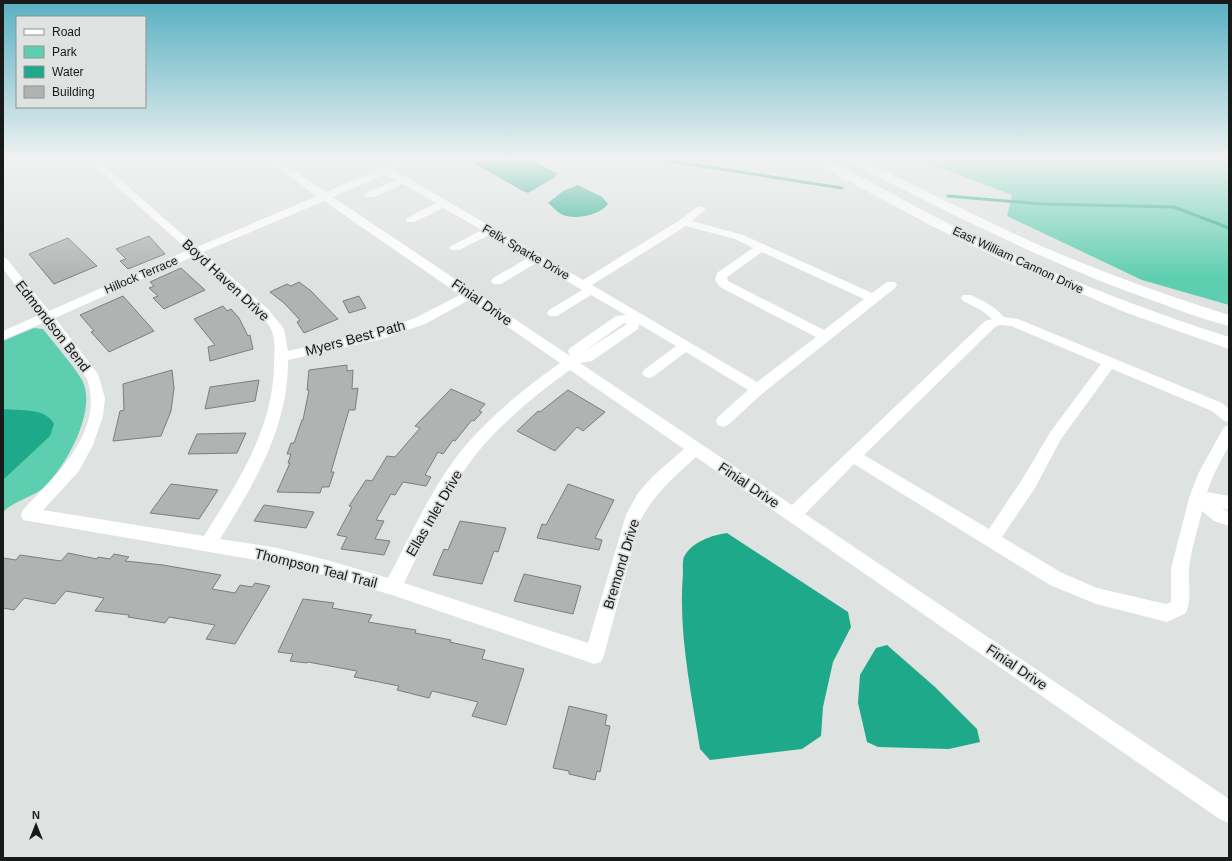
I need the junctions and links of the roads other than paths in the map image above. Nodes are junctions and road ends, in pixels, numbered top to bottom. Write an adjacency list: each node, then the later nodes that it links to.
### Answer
1 (135, 198): 14 (street, Boyd Haven Drive)
2 (319, 198): 14 (street, Hillock Terrace)
3 (331, 198): 20 (street, Finial Drive)
4 (433, 198): 7 (street, Felix Sparke Drive)
5 (891, 198): 30 (street, East William Cannon Drive)
6 (930, 198): 27 (street, East William Cannon Drive)
7 (443, 204): 9 (street); 11 (street, Felix Sparke Drive)
8 (701, 208): 10 (street)
9 (411, 220)
10 (684, 222): 12 (street); 19 (street)
11 (489, 231): 13 (street); 15 (street, Felix Sparke Drive)
12 (761, 247): 21 (street); 29 (street)
13 (455, 248)
14 (195, 252): 24 (street, Hillock Terrace); 32 (street, Boyd Haven Drive)
15 (536, 258): 17 (street); 19 (street, Felix Sparke Drive)
16 (3, 261): 24 (street, Edmondson Bend)
17 (497, 281)
18 (891, 285): 21 (street)
19 (587, 287): 23 (street); 25 (street, Felix Sparke Drive)
20 (471, 294): 32 (street, Myers Best Path); 33 (street, Finial Drive)
21 (873, 298): 29 (street)
22 (966, 298): 26 (street)
23 (553, 313)
24 (46, 316): 28 (street, Hillock Terrace); 44 (street, Edmondson Bend)
25 (636, 319): 31 (street, Felix Sparke Drive); 33 (street, Ellas Inlet Drive)
26 (1000, 321): 34 (street); 41 (street)
27 (1229, 321)
28 (3, 336)
29 (825, 336): 36 (street)
30 (1229, 343)
31 (686, 345): 35 (street); 36 (street, Felix Sparke Drive)
32 (281, 357): 48 (street, Boyd Haven Drive)
33 (574, 361): 40 (street, Finial Drive); 49 (street, Ellas Inlet Drive)
34 (1109, 362): 37 (street); 47 (street)
35 (649, 373)
36 (758, 389): 38 (street)
37 (1229, 417)
38 (723, 420)
39 (1229, 431): 42 (street)
40 (696, 448): 45 (street, Finial Drive); 50 (street, Bremond Drive)
41 (853, 456): 45 (street); 47 (street)
42 (1197, 498): 43 (street); 46 (street); 47 (street)
43 (1229, 504)
44 (29, 515): 48 (street, Thompson Teal Trail)
45 (793, 515): 51 (street, Finial Drive)
46 (1229, 520)
47 (991, 540)
48 (208, 544): 49 (street, Thompson Teal Trail)
49 (392, 588): 50 (street, Thompson Teal Trail)
50 (594, 655)
51 (1229, 812)

